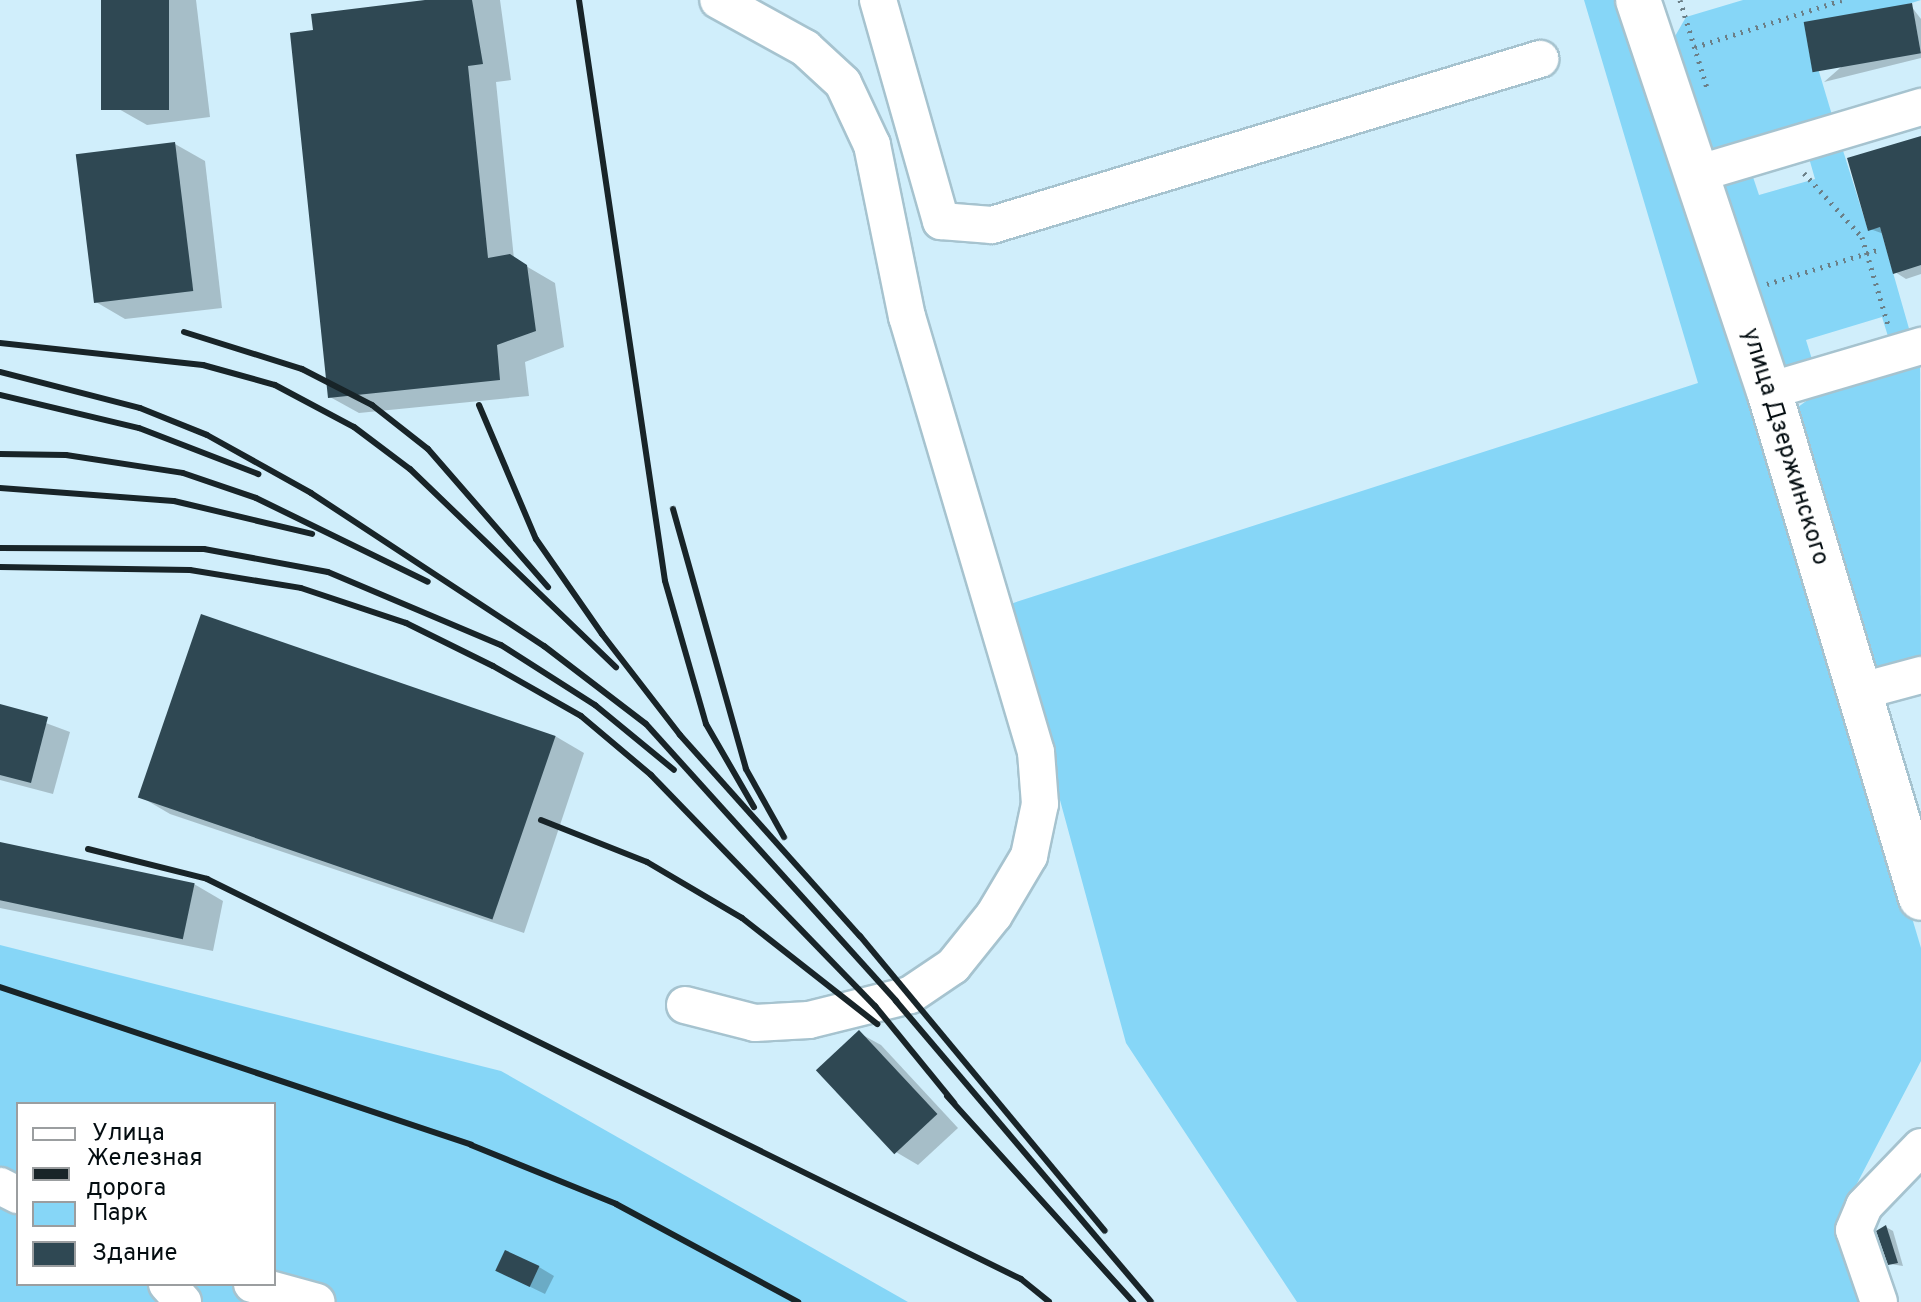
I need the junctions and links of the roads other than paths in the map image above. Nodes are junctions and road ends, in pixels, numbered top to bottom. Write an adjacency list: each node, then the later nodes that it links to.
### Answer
1 (718, 0): 12 (street)
2 (878, 0): 4 (street)
3 (1643, 1): 6 (main road, улица Дзержинского)
4 (1540, 59)
5 (1921, 107): 6 (street)
6 (1696, 174): 8 (main road, улица Дзержинского)
7 (1909, 349): 8 (street)
8 (1769, 391): 10 (main road, улица Дзержинского)
9 (1921, 675): 10 (street)
10 (1858, 692): 11 (main road, улица Дзержинского)
11 (1921, 898)
12 (685, 1005)
13 (1919, 1158): 18 (street)
14 (169, 1286): 16 (street)
15 (259, 1286): 17 (street)
16 (183, 1302)
17 (317, 1302)
18 (1879, 1302)

